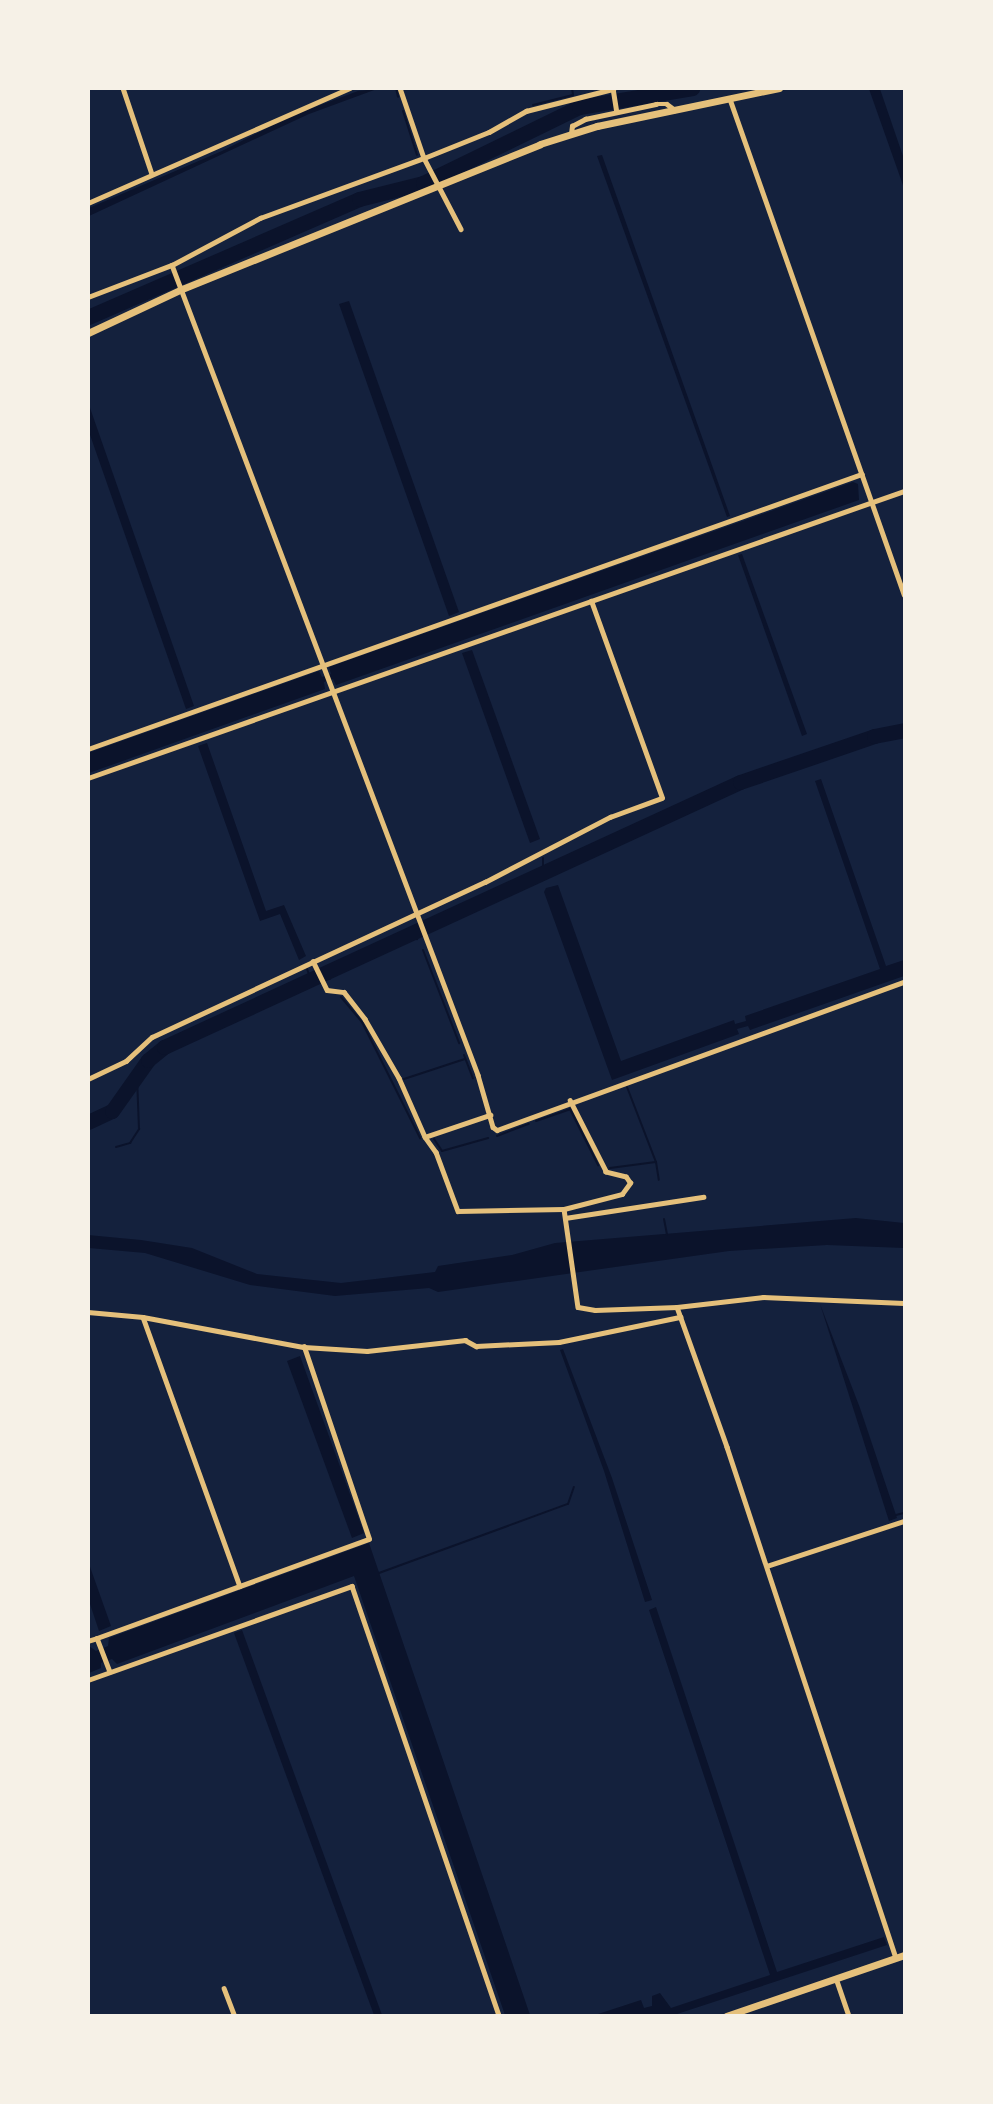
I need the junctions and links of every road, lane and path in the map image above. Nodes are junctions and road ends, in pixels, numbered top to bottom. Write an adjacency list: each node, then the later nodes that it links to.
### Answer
1 (123, 88): 13 (street)
2 (350, 88): 13 (street)
3 (400, 88): 12 (street)
4 (577, 88): 5 (street)
5 (591, 88)
6 (779, 88): 8 (highway)
7 (613, 89): 10 (street); 12 (street)
8 (730, 99): 9 (highway); 21 (street)
9 (675, 110): 10 (street); 11 (highway)
10 (617, 112): 11 (street)
11 (571, 134): 14 (highway)
12 (424, 158): 14 (street); 17 (street)
13 (152, 174): 15 (street)
14 (439, 185): 16 (street); 18 (highway)
15 (88, 203)
16 (460, 229)
17 (172, 268): 18 (street); 19 (street)
18 (180, 286): 20 (highway); 26 (street)
19 (88, 297)
20 (88, 333)
21 (862, 474): 23 (street); 26 (street)
22 (904, 491): 23 (street)
23 (872, 502): 24 (street); 25 (street)
24 (904, 594)
25 (591, 601): 27 (street); 30 (street)
26 (322, 665): 27 (street); 28 (street)
27 (333, 692): 29 (street); 30 (street)
28 (88, 749)
29 (88, 778)
30 (416, 914): 31 (street); 35 (street)
31 (313, 961): 33 (street); 36 (street)
32 (904, 982): 34 (street)
33 (88, 1079)
34 (570, 1101): 35 (street); 38 (street)
35 (490, 1115): 36 (street)
36 (425, 1137): 38 (street)
37 (703, 1197): 39 (street)
38 (564, 1209): 39 (street)
39 (566, 1221): 41 (street)
40 (904, 1303): 41 (street)
41 (677, 1307): 44 (street)
42 (88, 1312): 43 (street)
43 (143, 1317): 45 (street); 48 (street)
44 (680, 1317): 45 (street); 47 (street)
45 (304, 1347): 48 (street)
46 (904, 1521): 47 (street)
47 (767, 1566): 54 (street)
48 (240, 1586): 49 (street)
49 (97, 1638): 50 (street); 51 (street)
50 (88, 1641)
51 (110, 1672): 52 (street); 58 (street)
52 (88, 1680)
53 (904, 1955): 54 (highway)
54 (896, 1958): 55 (highway)
55 (836, 1978): 59 (highway); 60 (street)
56 (224, 1988): 57 (street)
57 (234, 2016)
58 (499, 2016)
59 (726, 2016)
60 (849, 2016)

